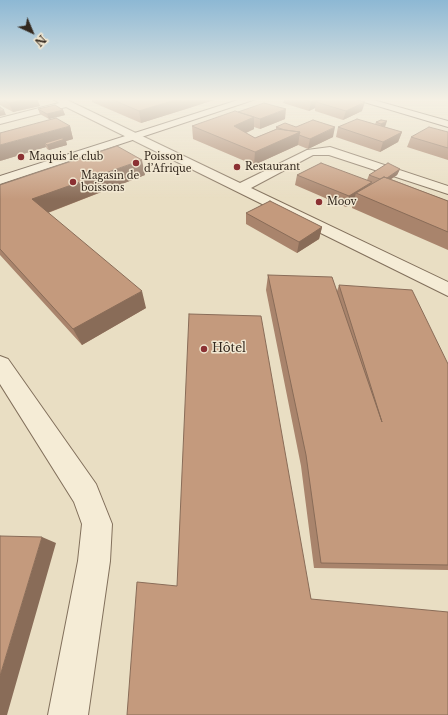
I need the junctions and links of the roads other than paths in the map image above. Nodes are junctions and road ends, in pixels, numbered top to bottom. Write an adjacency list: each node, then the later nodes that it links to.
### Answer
1 (125, 132): 3 (street)
2 (148, 132): 3 (street)
3 (134, 137): 4 (street); 5 (street)
4 (0, 180)
5 (240, 189): 6 (street); 7 (street)
6 (448, 190)
7 (448, 290)
8 (0, 365): 9 (street)
9 (68, 715)

